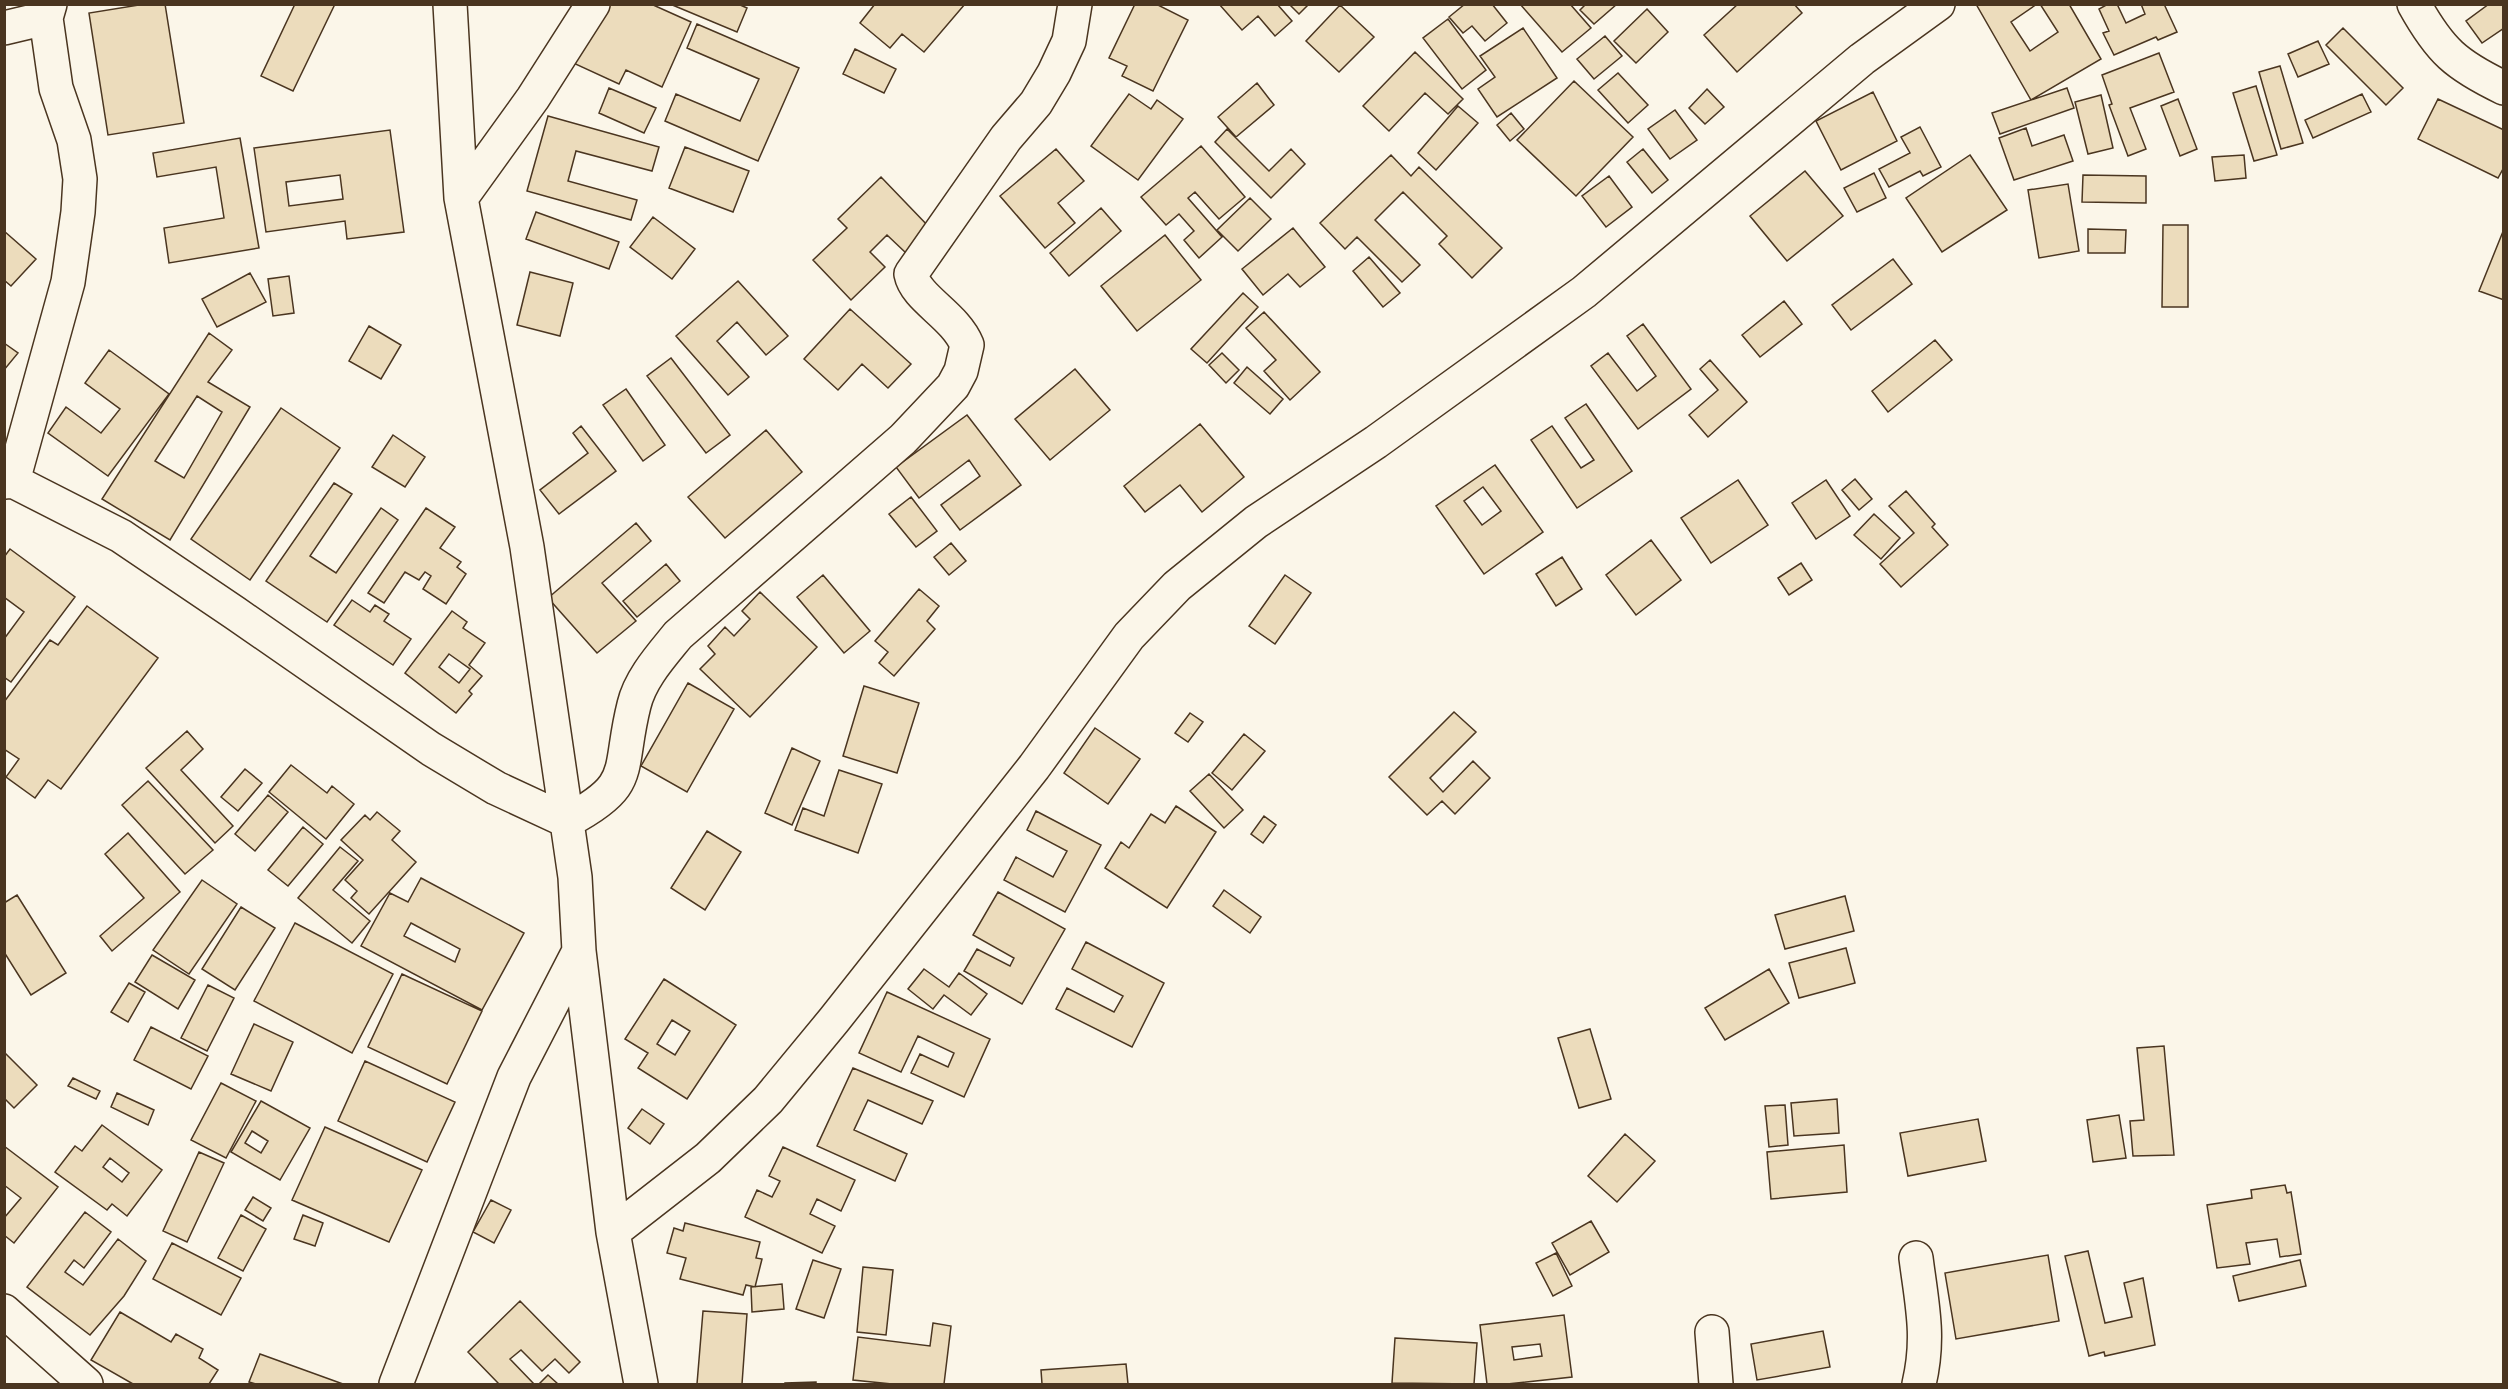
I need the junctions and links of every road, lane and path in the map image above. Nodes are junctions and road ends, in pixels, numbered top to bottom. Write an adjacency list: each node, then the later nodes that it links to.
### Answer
1 (450, 4): 9 (street)
2 (593, 4): 9 (street)
3 (1076, 4): 11 (street)
4 (1938, 4): 13 (street)
5 (2414, 4): 8 (street)
6 (48, 11): 7 (street); 10 (street)
7 (4, 28)
8 (2504, 88)
9 (461, 198): 11 (street)
10 (9, 482): 11 (street)
11 (567, 821): 12 (street)
12 (579, 951): 13 (street); 18 (street)
13 (613, 1232): 19 (street)
14 (1916, 1258): 21 (street)
15 (4, 1311): 17 (street)
16 (1712, 1332): 20 (street)
17 (86, 1384)
18 (396, 1384)
19 (641, 1384)
20 (1716, 1384)
21 (1919, 1384)

